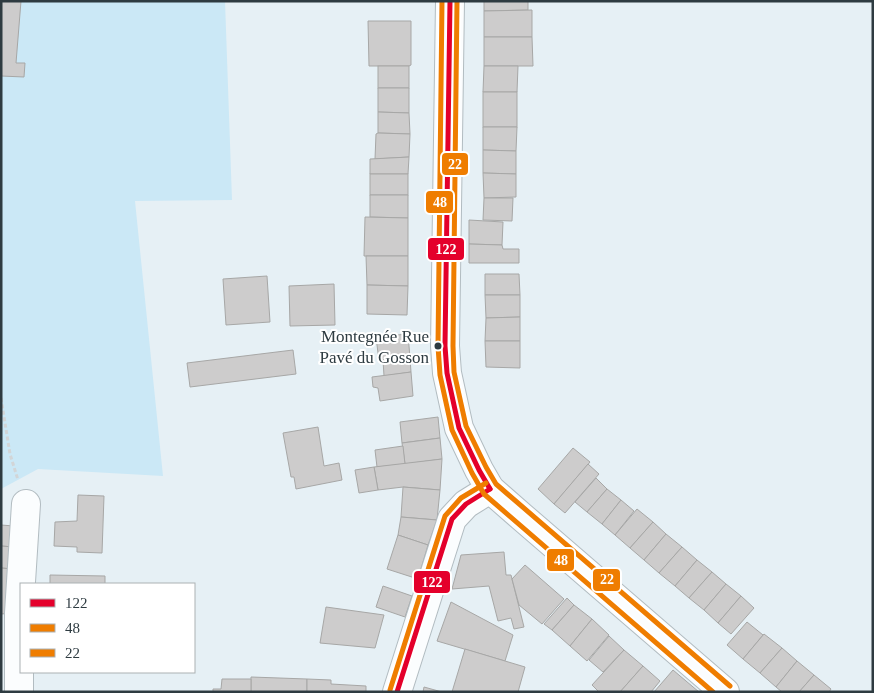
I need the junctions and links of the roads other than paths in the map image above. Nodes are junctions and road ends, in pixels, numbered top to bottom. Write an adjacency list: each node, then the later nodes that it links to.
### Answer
1 (450, 1): 2 (street)
2 (490, 489): 7 (street); 8 (street)
3 (26, 504): 4 (street)
4 (21, 583)
5 (20, 597): 6 (street)
6 (19, 692)
7 (397, 692)
8 (725, 692)

